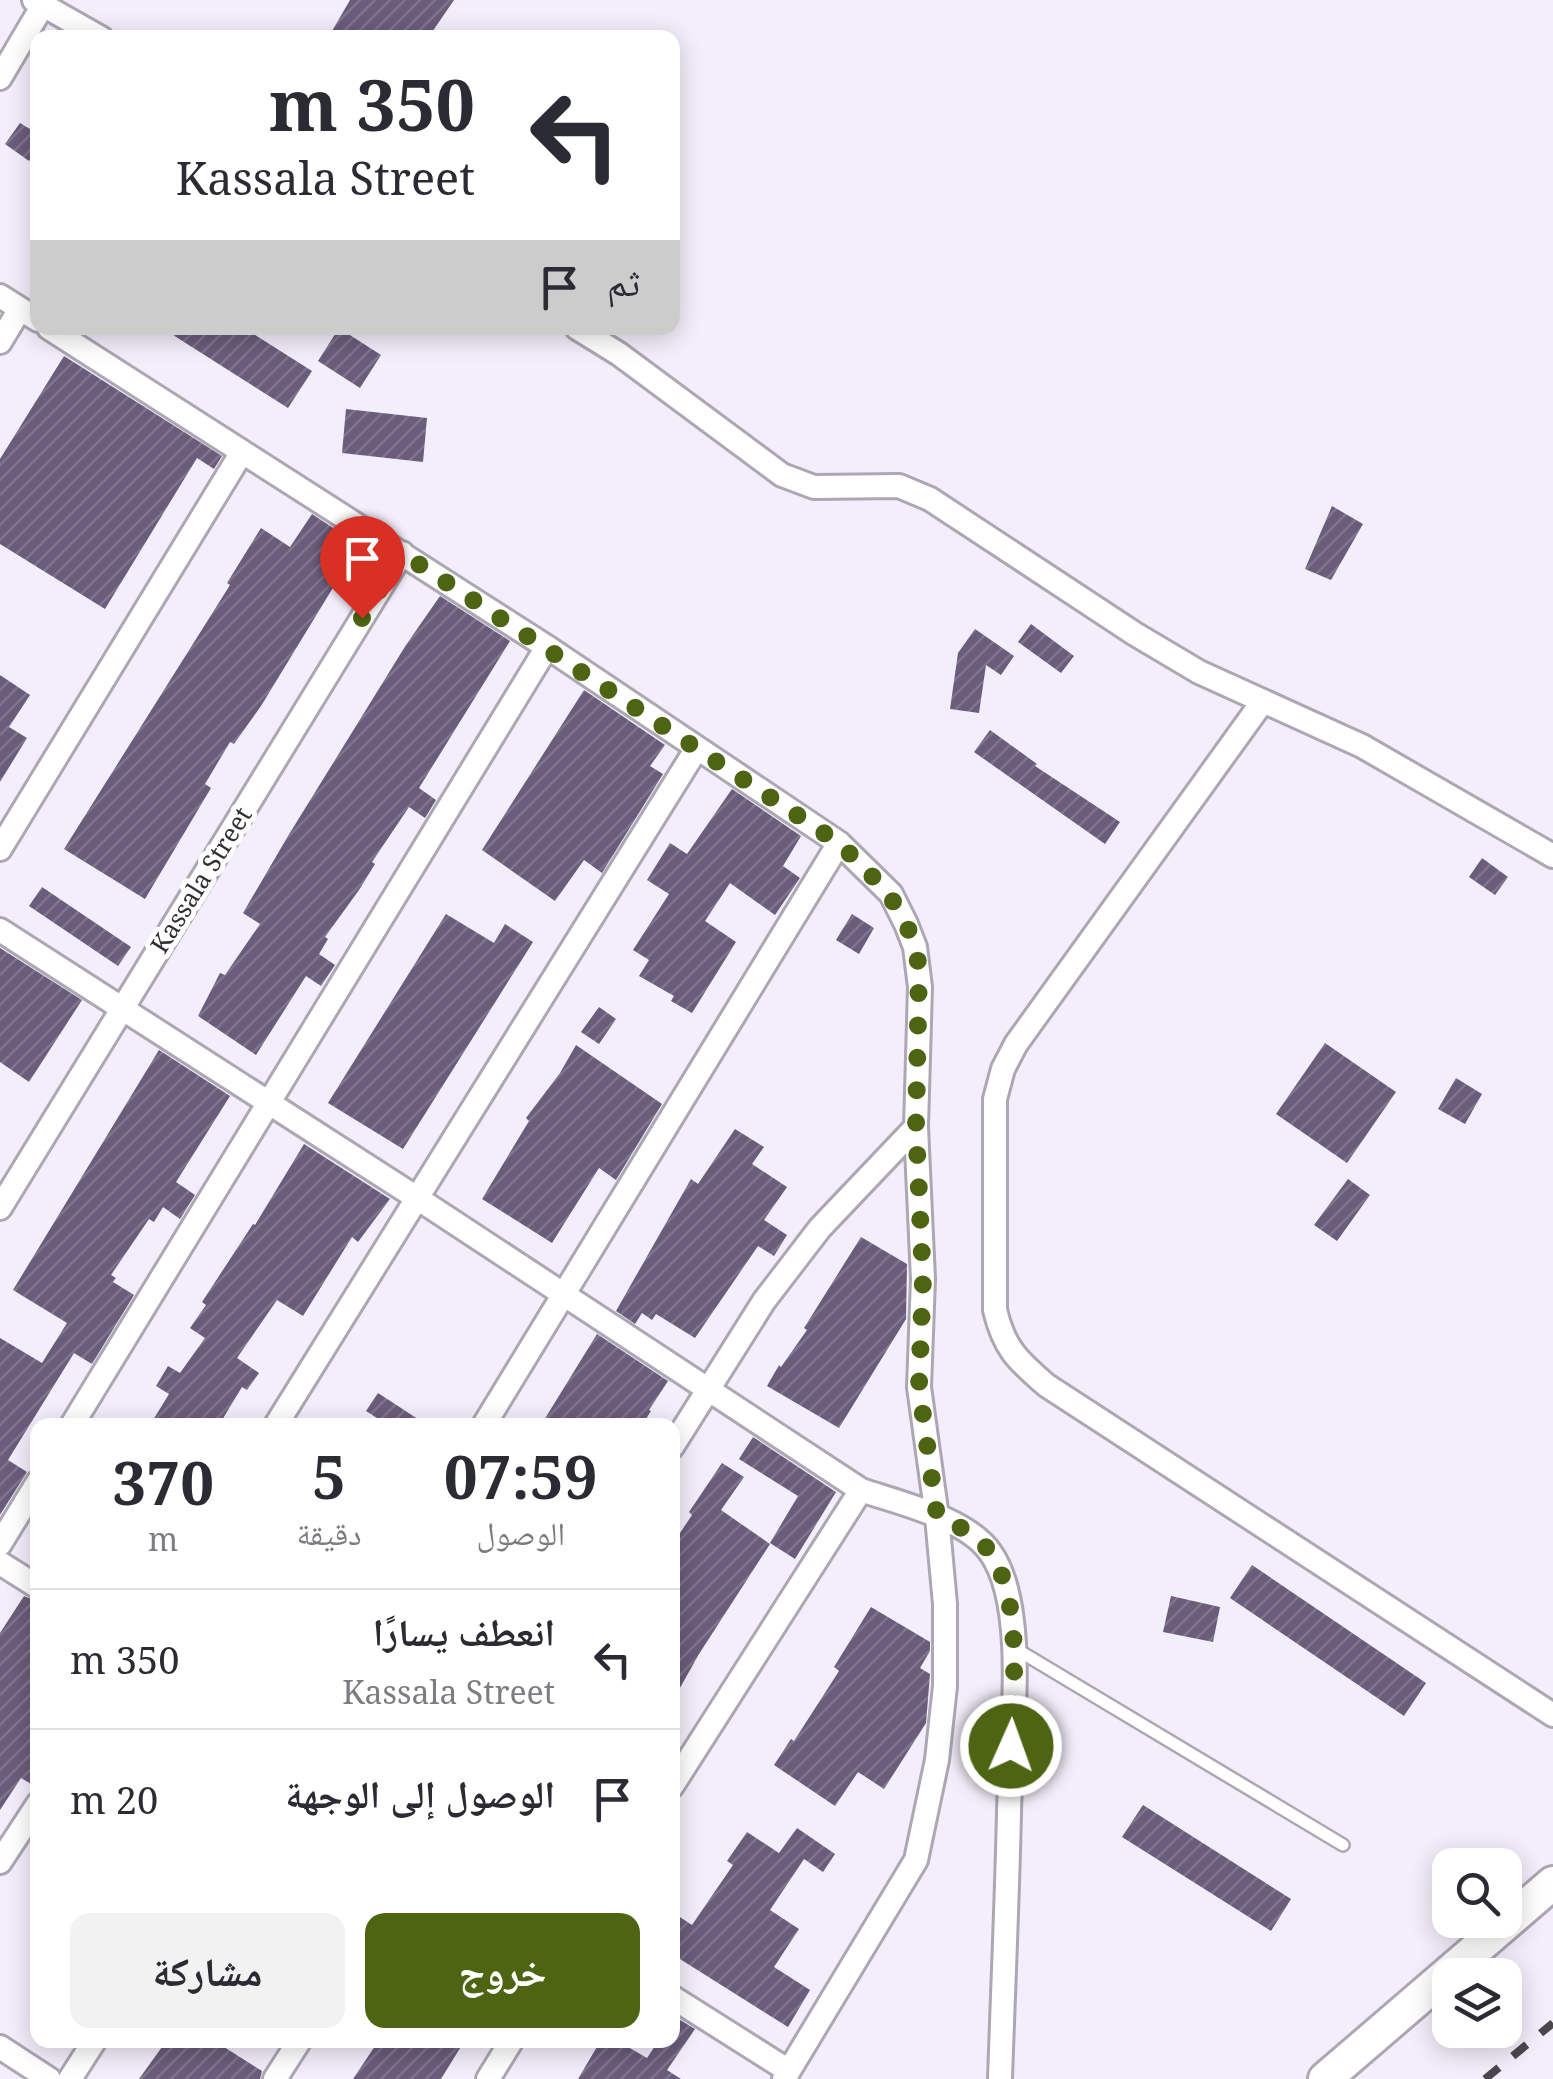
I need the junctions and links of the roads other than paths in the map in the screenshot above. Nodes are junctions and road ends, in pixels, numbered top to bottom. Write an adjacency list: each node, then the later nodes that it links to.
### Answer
1 (38, 2): 2 (street); 3 (street)
2 (87, 30)
3 (0, 78)
4 (19, 308): 7 (street)
5 (60, 335): 8 (street)
6 (588, 335): 11 (street)
7 (0, 342)
8 (242, 452): 9 (street); 14 (street)
9 (402, 553): 10 (street); 17 (street, Kassala Street)
10 (547, 647): 12 (street); 18 (street)
11 (1263, 701): 15 (street); 35 (street)
12 (697, 748): 13 (street); 20 (street)
13 (839, 843): 19 (street); 22 (street)
14 (0, 849)
15 (1553, 856)
16 (0, 930): 17 (street)
17 (122, 1010): 18 (street); 21 (street, Kassala Street)
18 (268, 1101): 20 (street); 24 (street)
19 (916, 1127): 23 (street); 30 (street)
20 (417, 1198): 22 (street); 25 (street)
21 (0, 1208)
22 (564, 1296): 23 (street); 26 (street)
23 (709, 1390): 27 (street); 28 (street)
24 (76, 1418)
25 (280, 1418)
26 (488, 1418)
27 (680, 1435)
28 (861, 1490): 30 (street); 36 (street)
29 (30, 1495): 31 (street)
30 (937, 1516): 34 (street); 46 (street)
31 (0, 1544)
32 (0, 1563): 33 (street)
33 (30, 1582)
34 (1014, 1648): 38 (lane); 51 (street)
35 (1553, 1714)
36 (680, 1773)
37 (30, 1816): 39 (street)
38 (1343, 1845)
39 (0, 1862)
40 (1553, 1884): 52 (main road)
41 (680, 2002): 46 (street)
42 (0, 2047): 47 (street)
43 (90, 2048): 48 (street)
44 (295, 2048): 49 (street)
45 (507, 2048): 50 (street)
46 (786, 2075)
47 (50, 2079)
48 (70, 2079)
49 (275, 2079)
50 (488, 2079)
51 (1000, 2079)
52 (1324, 2079)

